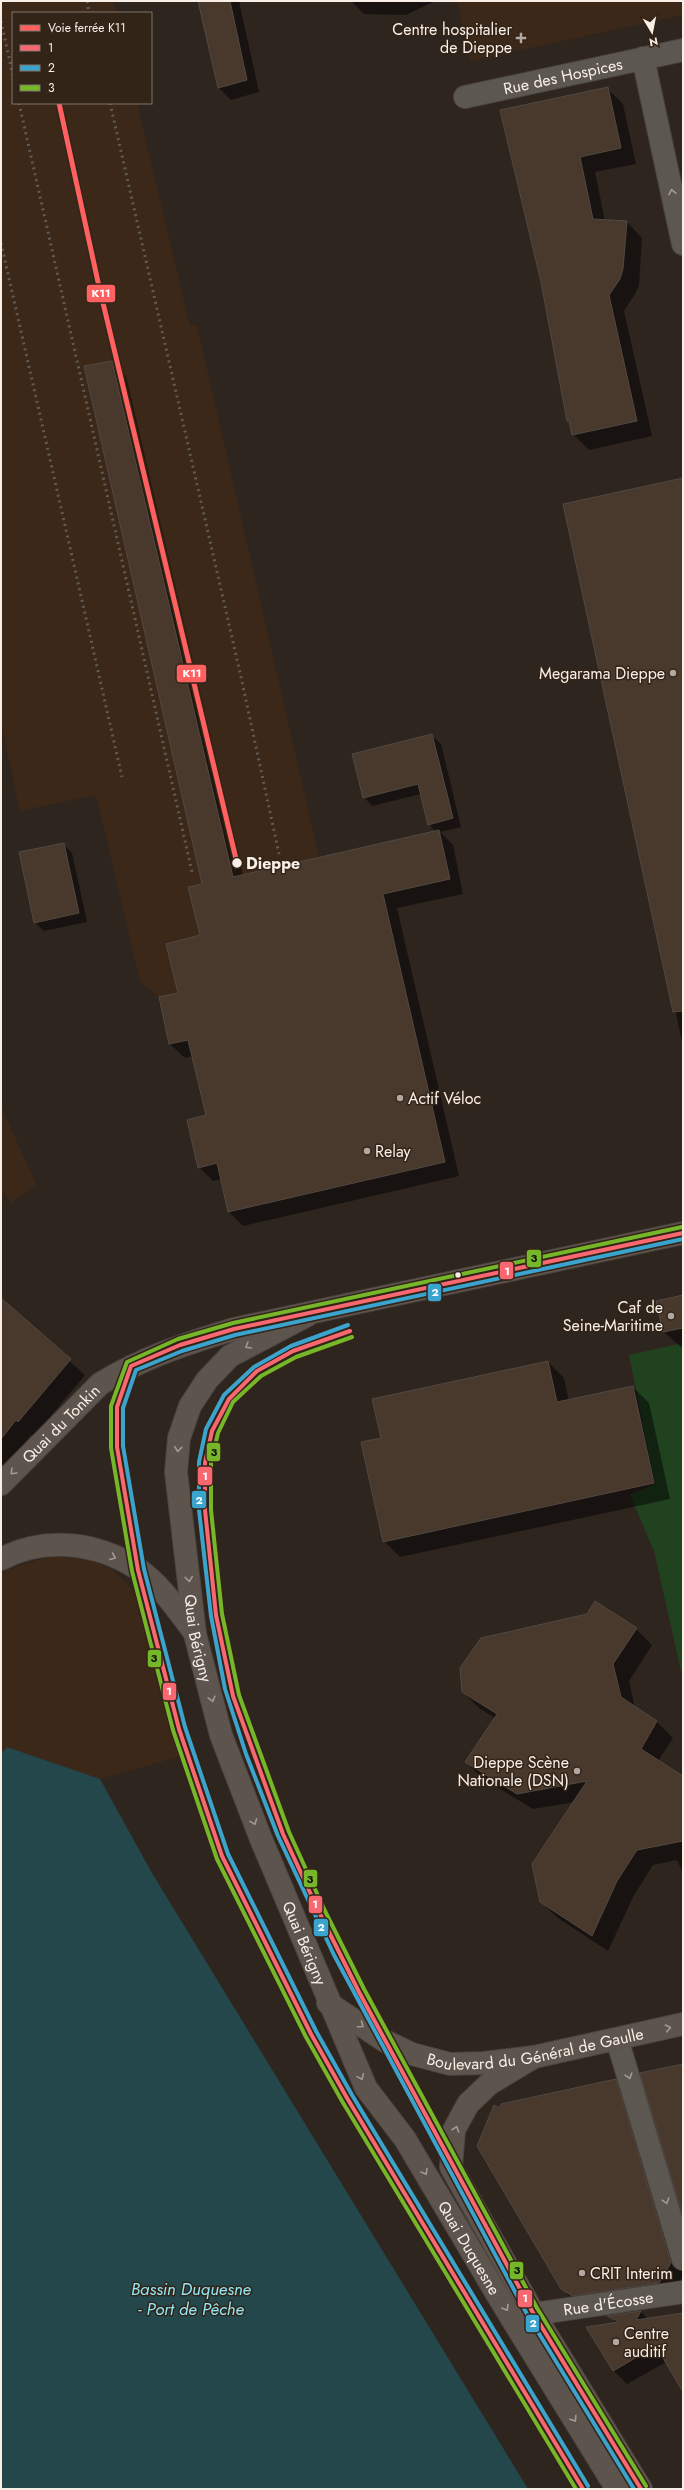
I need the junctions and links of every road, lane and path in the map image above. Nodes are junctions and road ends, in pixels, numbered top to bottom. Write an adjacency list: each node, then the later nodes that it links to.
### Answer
1 (683, 50): 2 (street, Rue des Hospices)
2 (643, 58): 3 (street, Rue des Hospices); 4 (street, one-way to 2)
3 (465, 97)
4 (683, 244)
5 (683, 1233): 6 (main road)
6 (308, 1315): 7 (main road, Quai du Tonkin, one-way to 7); 9 (main road, Quai Bérigny, one-way to 9)
7 (1, 1484)
8 (1, 1559): 9 (main road, one-way to 9)
9 (195, 1634): 10 (main road, Quai Bérigny, one-way to 10)
10 (328, 2003): 13 (main road, Boulevard du Général de Gaulle, one-way to 13); 17 (main road, Quai Duquesne, one-way to 17)
11 (683, 2024): 12 (main road, Boulevard du Général de Gaulle, one-way to 11)
12 (617, 2038): 13 (main road, Boulevard du Général de Gaulle); 14 (street, one-way to 14)
13 (534, 2057): 16 (main road, Quai Duquesne, one-way to 13)
14 (683, 2259)
15 (683, 2292): 16 (street, Rue d'Écosse)
16 (534, 2314): 18 (main road, Quai Duquesne)
17 (617, 2489)
18 (641, 2489)

